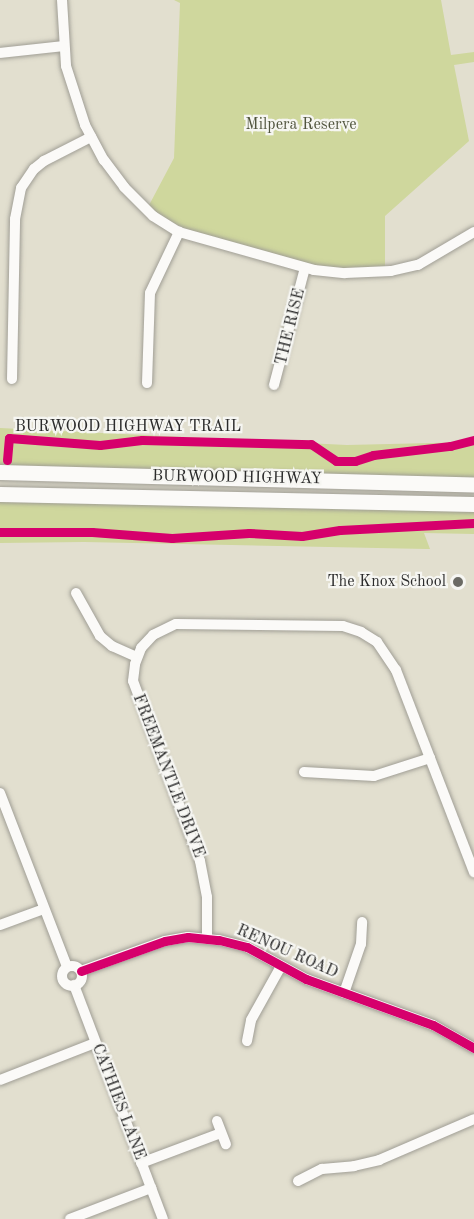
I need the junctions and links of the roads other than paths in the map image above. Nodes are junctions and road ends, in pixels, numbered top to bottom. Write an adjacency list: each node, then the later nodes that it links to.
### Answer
1 (62, 0): 2 (street)
2 (64, 46): 3 (street); 4 (street)
3 (0, 53)
4 (91, 137): 5 (street); 8 (street)
5 (179, 232): 7 (street); 9 (street)
6 (474, 232): 7 (street)
7 (305, 268): 10 (street, THE RISE)
8 (12, 379)
9 (147, 383)
10 (274, 385)
11 (0, 472): 12 (highway, BURWOOD HIGHWAY)
12 (21, 473): 13 (highway, BURWOOD HIGHWAY); 15 (highway)
13 (474, 484)
14 (0, 494): 15 (highway, BURWOOD HIGHWAY)
15 (23, 495): 16 (highway, BURWOOD HIGHWAY)
16 (474, 504)
17 (76, 592): 18 (street)
18 (137, 657): 19 (street); 26 (street, FREEMANTLE DRIVE)
19 (430, 758): 20 (street); 22 (street)
20 (304, 772)
21 (0, 793): 23 (street)
22 (474, 872)
23 (44, 909): 25 (street); 28 (street)
24 (362, 922): 31 (street)
25 (0, 925)
26 (207, 937): 27 (street, RENOU ROAD); 29 (street, RENOU ROAD)
27 (281, 966): 31 (street, RENOU ROAD); 32 (street)
28 (67, 967): 29 (street); 30 (street)
29 (81, 972): 30 (street)
30 (74, 985): 33 (street, CATHIES LANE)
31 (344, 993): 34 (street, RENOU ROAD)
32 (247, 1041)
33 (95, 1043): 35 (street); 40 (street, CATHIES LANE)
34 (474, 1048)
35 (0, 1080)
36 (474, 1119): 41 (street)
37 (217, 1121): 38 (street)
38 (221, 1133): 39 (street); 40 (street)
39 (226, 1144)
40 (141, 1163): 42 (street, CATHIES LANE)
41 (298, 1181)
42 (151, 1188): 43 (street); 44 (street, CATHIES LANE)
43 (70, 1219)
44 (163, 1219)

